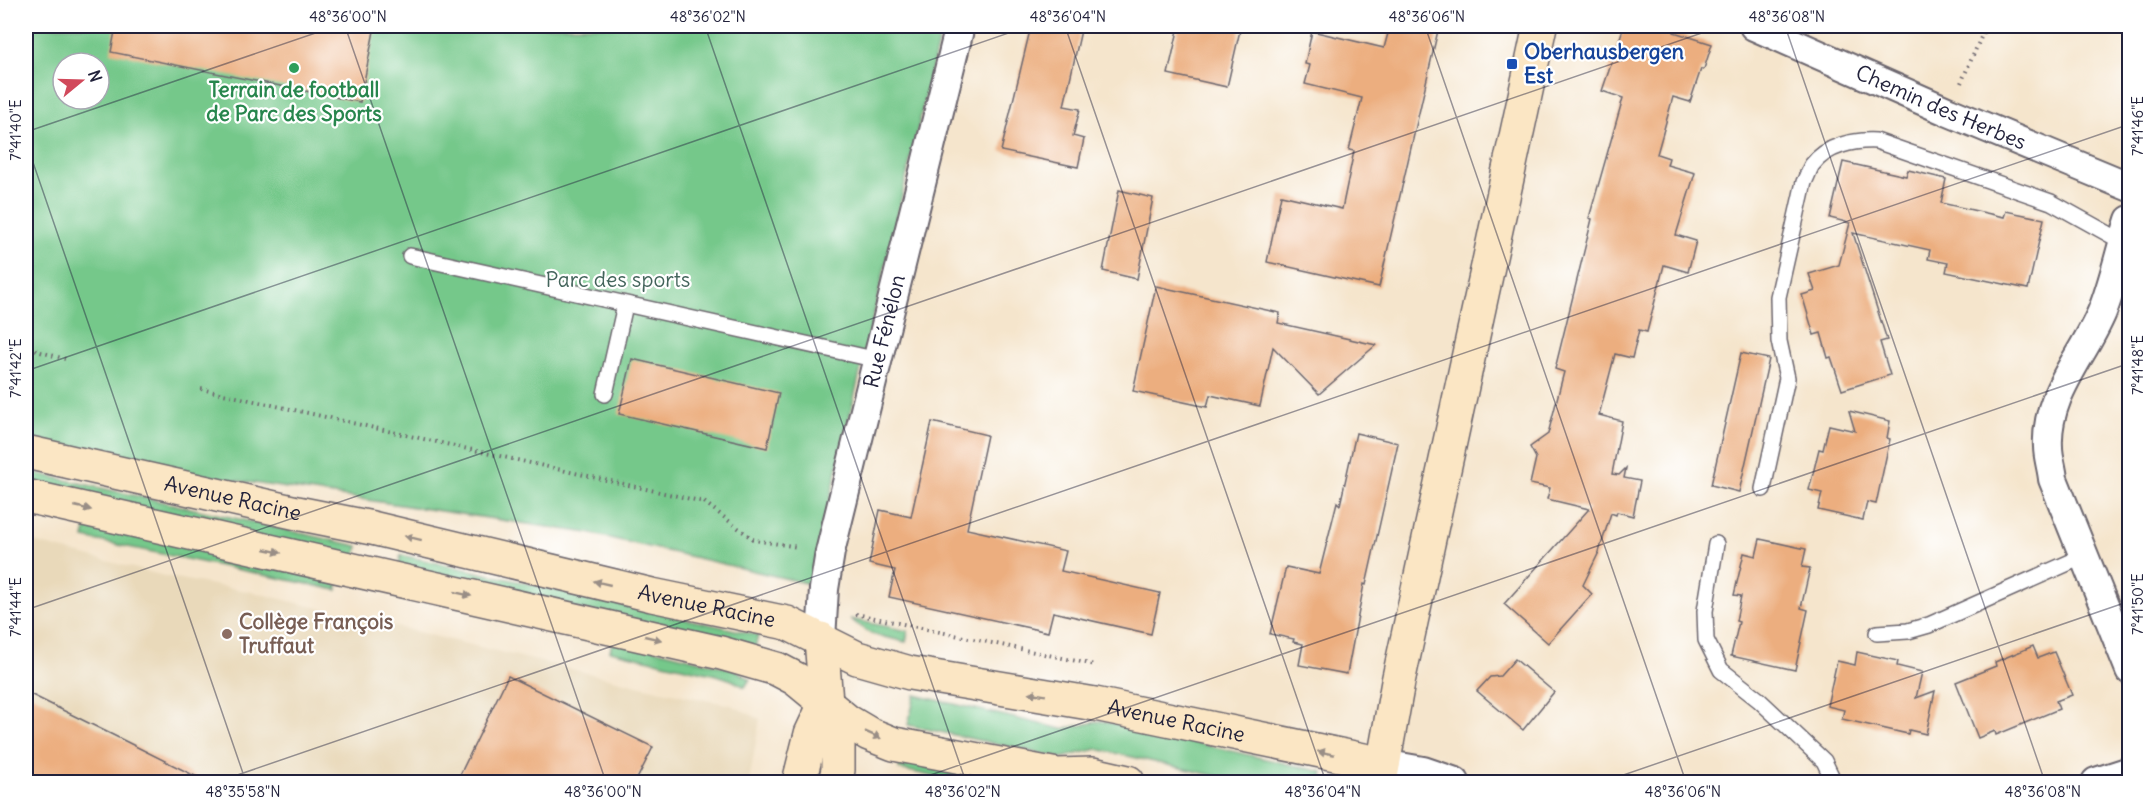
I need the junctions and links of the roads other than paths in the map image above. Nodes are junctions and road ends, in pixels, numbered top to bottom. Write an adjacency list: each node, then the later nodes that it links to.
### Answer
1 (960, 26): 8 (street, Rue Fénélon)
2 (1540, 26): 20 (street)
3 (1754, 26): 4 (street, Chemin des Herbes)
4 (2130, 187)
5 (2126, 231): 11 (lane); 14 (street)
6 (411, 256): 7 (lane)
7 (625, 305): 8 (lane); 9 (lane)
8 (878, 360): 16 (street, Rue Fénélon)
9 (606, 394)
10 (26, 452): 16 (street, Avenue Racine, one-way to 10)
11 (1763, 489)
12 (26, 496): 18 (street, Avenue Racine, one-way to 18)
13 (1716, 544): 25 (lane)
14 (2084, 556): 15 (lane); 17 (street)
15 (1876, 633)
16 (821, 639): 18 (street); 20 (street, Avenue Racine, one-way to 16)
17 (2130, 670)
18 (826, 702): 21 (street); 22 (street); 23 (street, Avenue Racine, one-way to 23)
19 (2130, 771): 26 (street)
20 (1382, 773): 24 (street)
21 (799, 783)
22 (835, 783)
23 (1128, 783)
24 (1455, 783)
25 (1834, 783)
26 (2096, 783)

